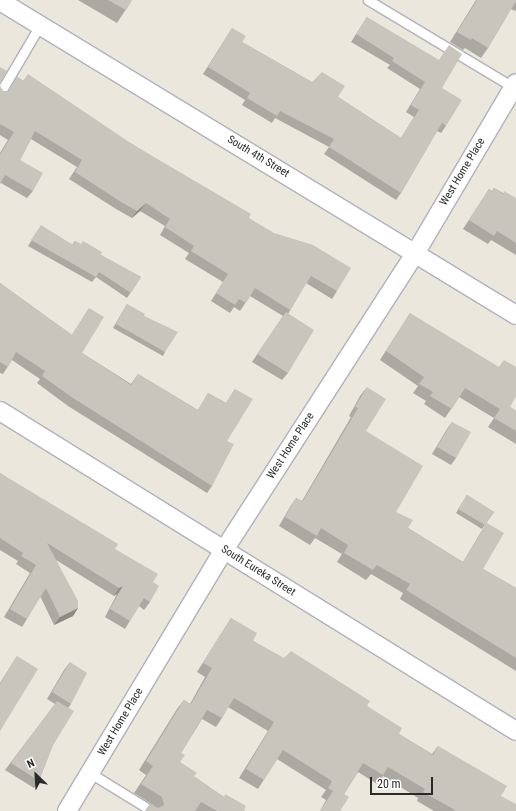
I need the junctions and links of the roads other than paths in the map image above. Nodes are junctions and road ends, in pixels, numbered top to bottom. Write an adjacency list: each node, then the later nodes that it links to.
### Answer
1 (368, 0): 4 (lane)
2 (0, 1): 3 (street, South 4th Street)
3 (40, 25): 5 (lane); 6 (street, South 4th Street)
4 (515, 86): 6 (street, West Home Place)
5 (0, 93)
6 (416, 252): 7 (street, South 4th Street); 9 (street, West Home Place)
7 (516, 315)
8 (0, 411): 9 (street, South Eureka Street)
9 (224, 550): 10 (street, South Eureka Street); 11 (street, West Home Place)
10 (516, 731)
11 (90, 773): 12 (street, West Home Place); 13 (lane)
12 (67, 811)
13 (152, 811)

